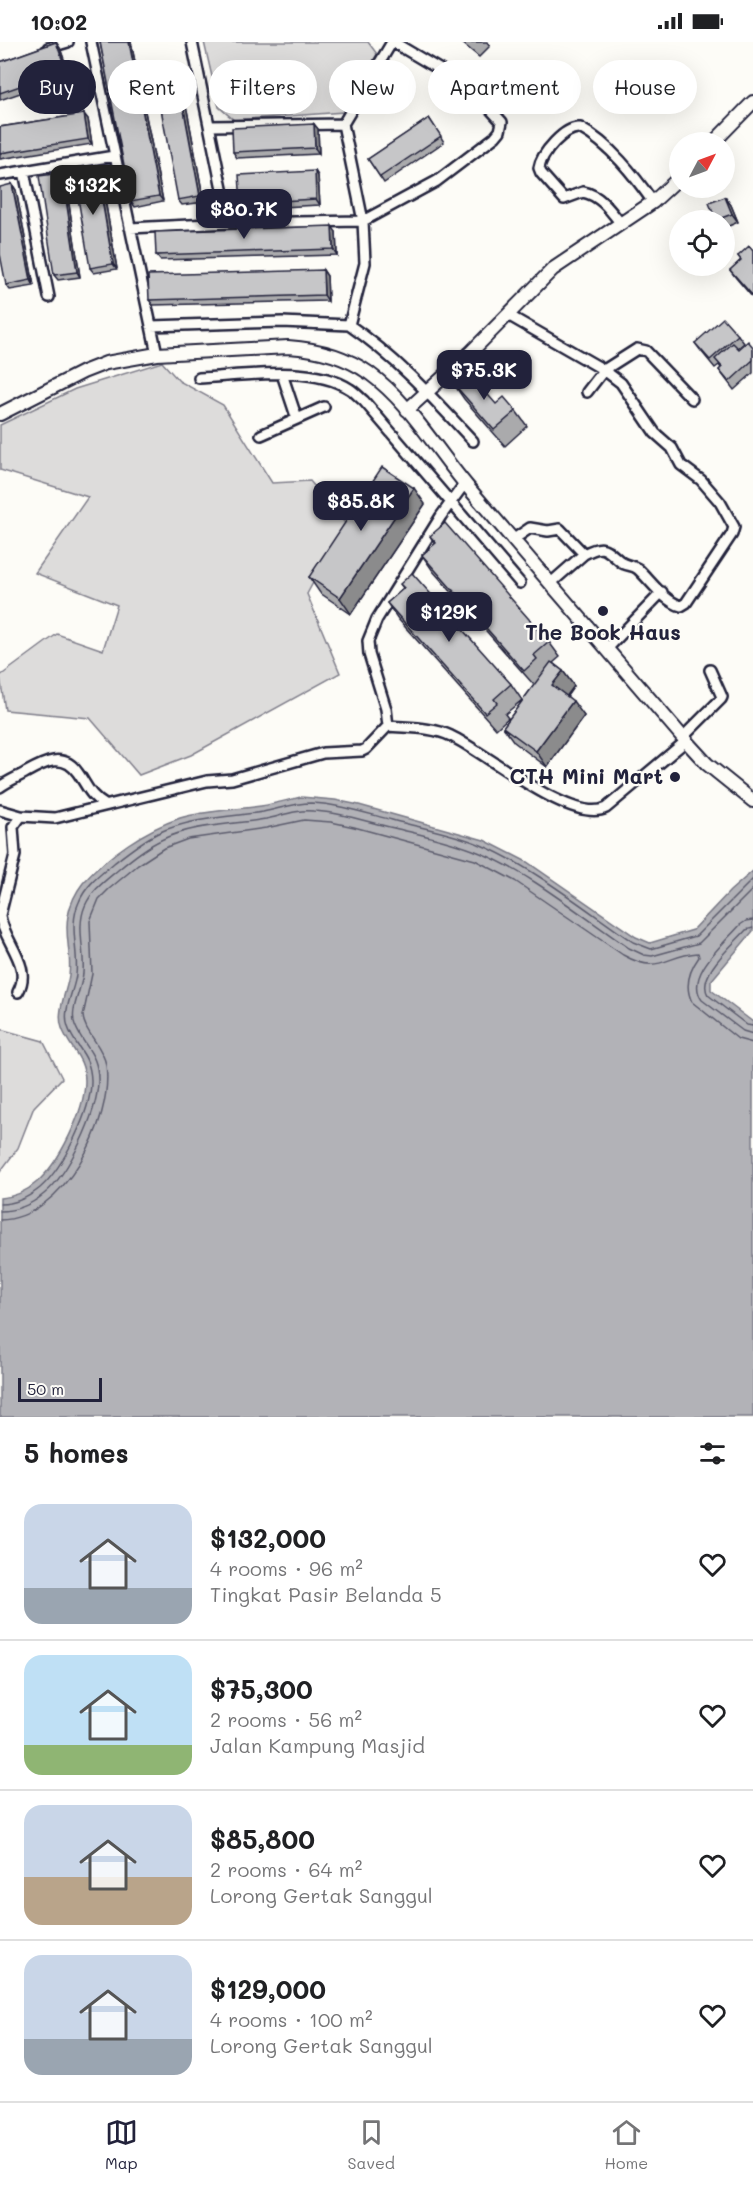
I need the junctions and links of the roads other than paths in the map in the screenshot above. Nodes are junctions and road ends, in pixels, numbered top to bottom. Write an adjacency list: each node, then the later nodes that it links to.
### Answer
1 (68, 42): 5 (street)
2 (91, 42): 10 (street)
3 (192, 42): 8 (street)
4 (392, 42): 7 (street); 15 (street)
5 (34, 52)
6 (753, 102): 9 (main road)
7 (343, 124): 8 (street); 15 (street)
8 (210, 126): 16 (street)
9 (724, 132)
10 (114, 156): 11 (street); 18 (street)
11 (24, 171): 12 (street); 19 (street)
12 (0, 175)
13 (669, 187): 14 (main road)
14 (653, 202): 17 (main road); 17 (street)
15 (363, 220): 16 (street); 21 (street)
16 (229, 224): 18 (street)
17 (621, 224): 20 (main road)
18 (130, 228): 22 (street)
19 (49, 297)
20 (508, 315): 24 (street); 27 (main road)
21 (350, 325): 22 (street); 27 (street)
22 (151, 326): 23 (street)
23 (157, 354): 31 (main road); 32 (main road)
24 (604, 370): 28 (street); 29 (street); 42 (street)
25 (282, 374): 26 (street); 33 (street); 37 (street)
26 (199, 378)
27 (428, 392): 31 (main road); 35 (street)
28 (587, 392)
29 (692, 399)
30 (324, 406): 33 (street)
31 (407, 410): 36 (main road)
32 (0, 414)
33 (297, 419): 34 (street)
34 (261, 435)
35 (473, 441)
36 (465, 483): 37 (street); 38 (main road)
37 (452, 502): 40 (street); 45 (street)
38 (514, 539): 39 (street); 41 (main road)
39 (584, 554): 41 (street); 42 (street)
40 (520, 583)
41 (551, 583): 43 (main road)
42 (662, 592): 43 (street)
43 (607, 649): 46 (main road)
44 (710, 670): 46 (street)
45 (388, 726): 46 (street); 49 (street)
46 (684, 739): 48 (main road)
47 (0, 787): 49 (street)
48 (753, 801)
49 (105, 805): 51 (street)
50 (0, 810): 51 (street)
51 (21, 816): 52 (street)
52 (0, 916): 53 (street)
53 (18, 992)

